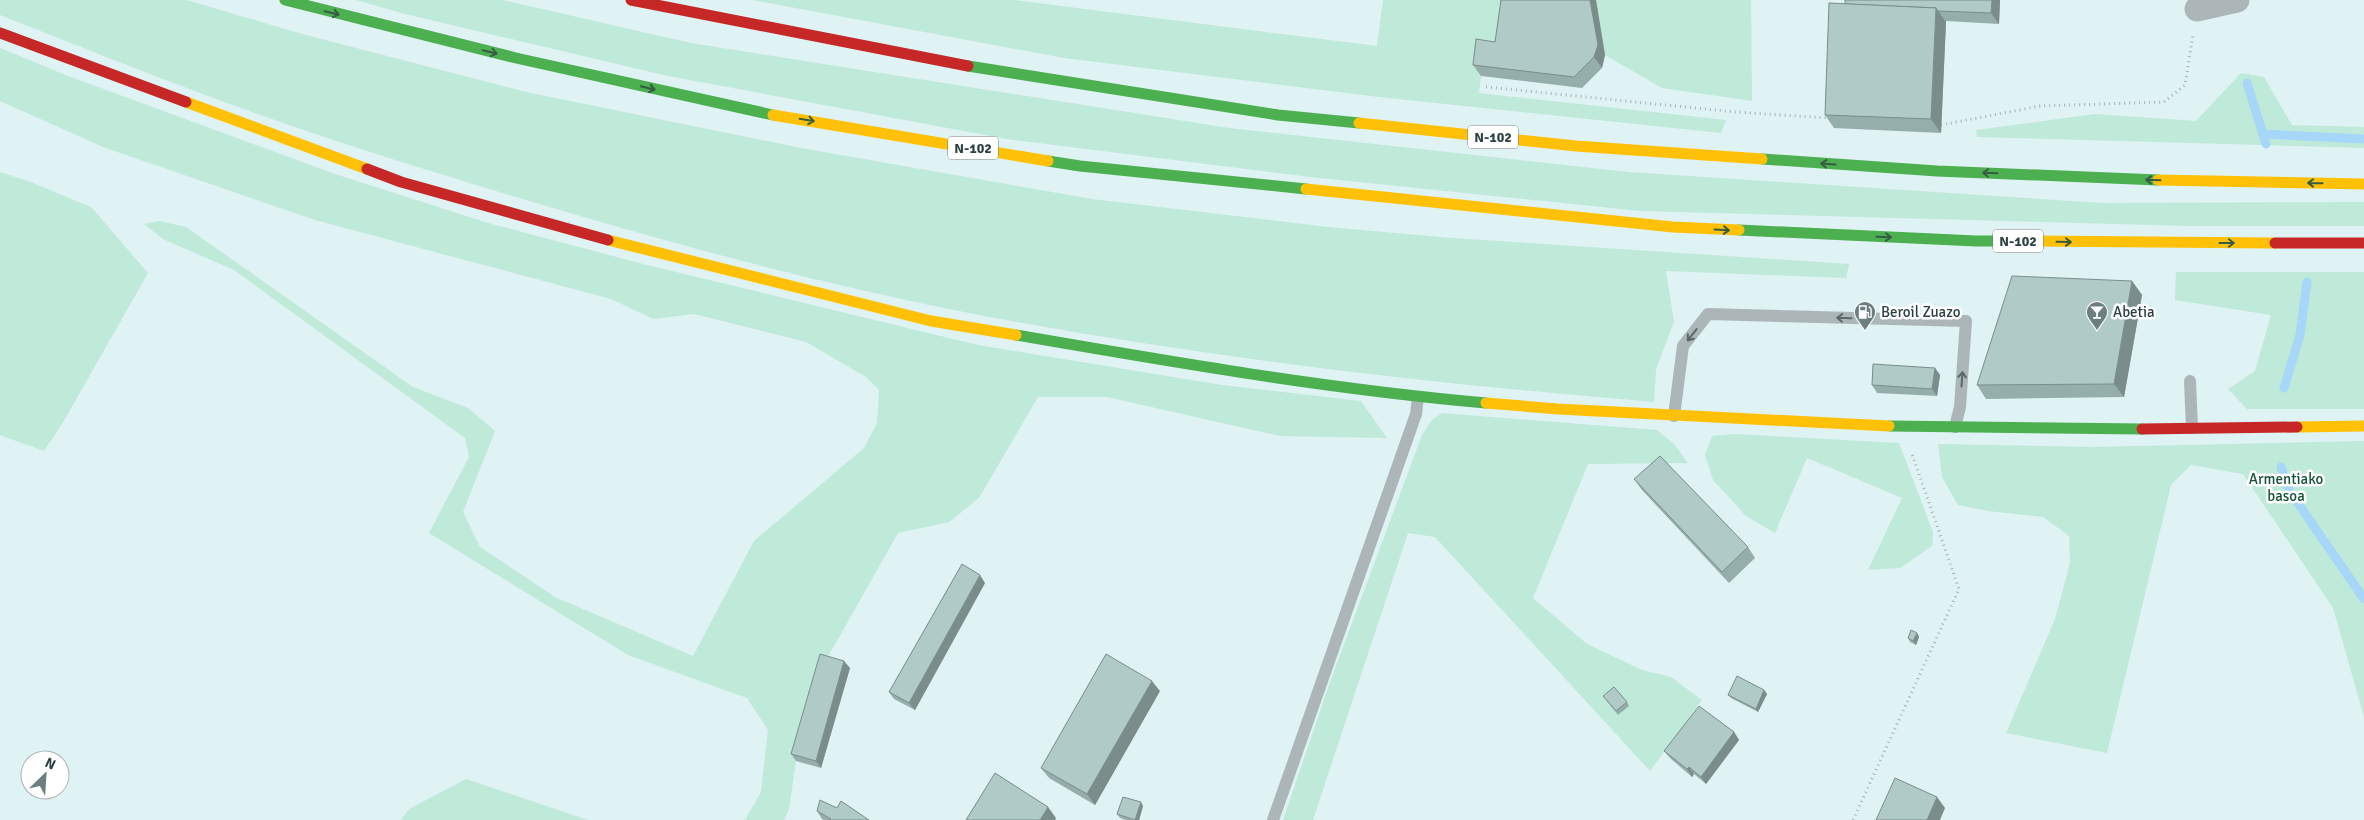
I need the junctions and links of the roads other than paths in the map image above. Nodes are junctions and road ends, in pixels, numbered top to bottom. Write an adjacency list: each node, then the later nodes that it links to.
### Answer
1 (285, 0): 7 (main road, N-102, one-way to 7)
2 (632, 0): 6 (main road, N-102, one-way to 2)
3 (2237, 0): 4 (street)
4 (2197, 9)
5 (0, 33): 9 (main road)
6 (2364, 184)
7 (2364, 243)
8 (2190, 381): 13 (lane)
9 (1418, 397): 10 (main road); 14 (lane)
10 (1674, 416): 12 (main road); 12 (lane, one-way to 10)
11 (2364, 426): 13 (main road)
12 (1955, 428): 13 (main road)
13 (2192, 428)
14 (1273, 820)

